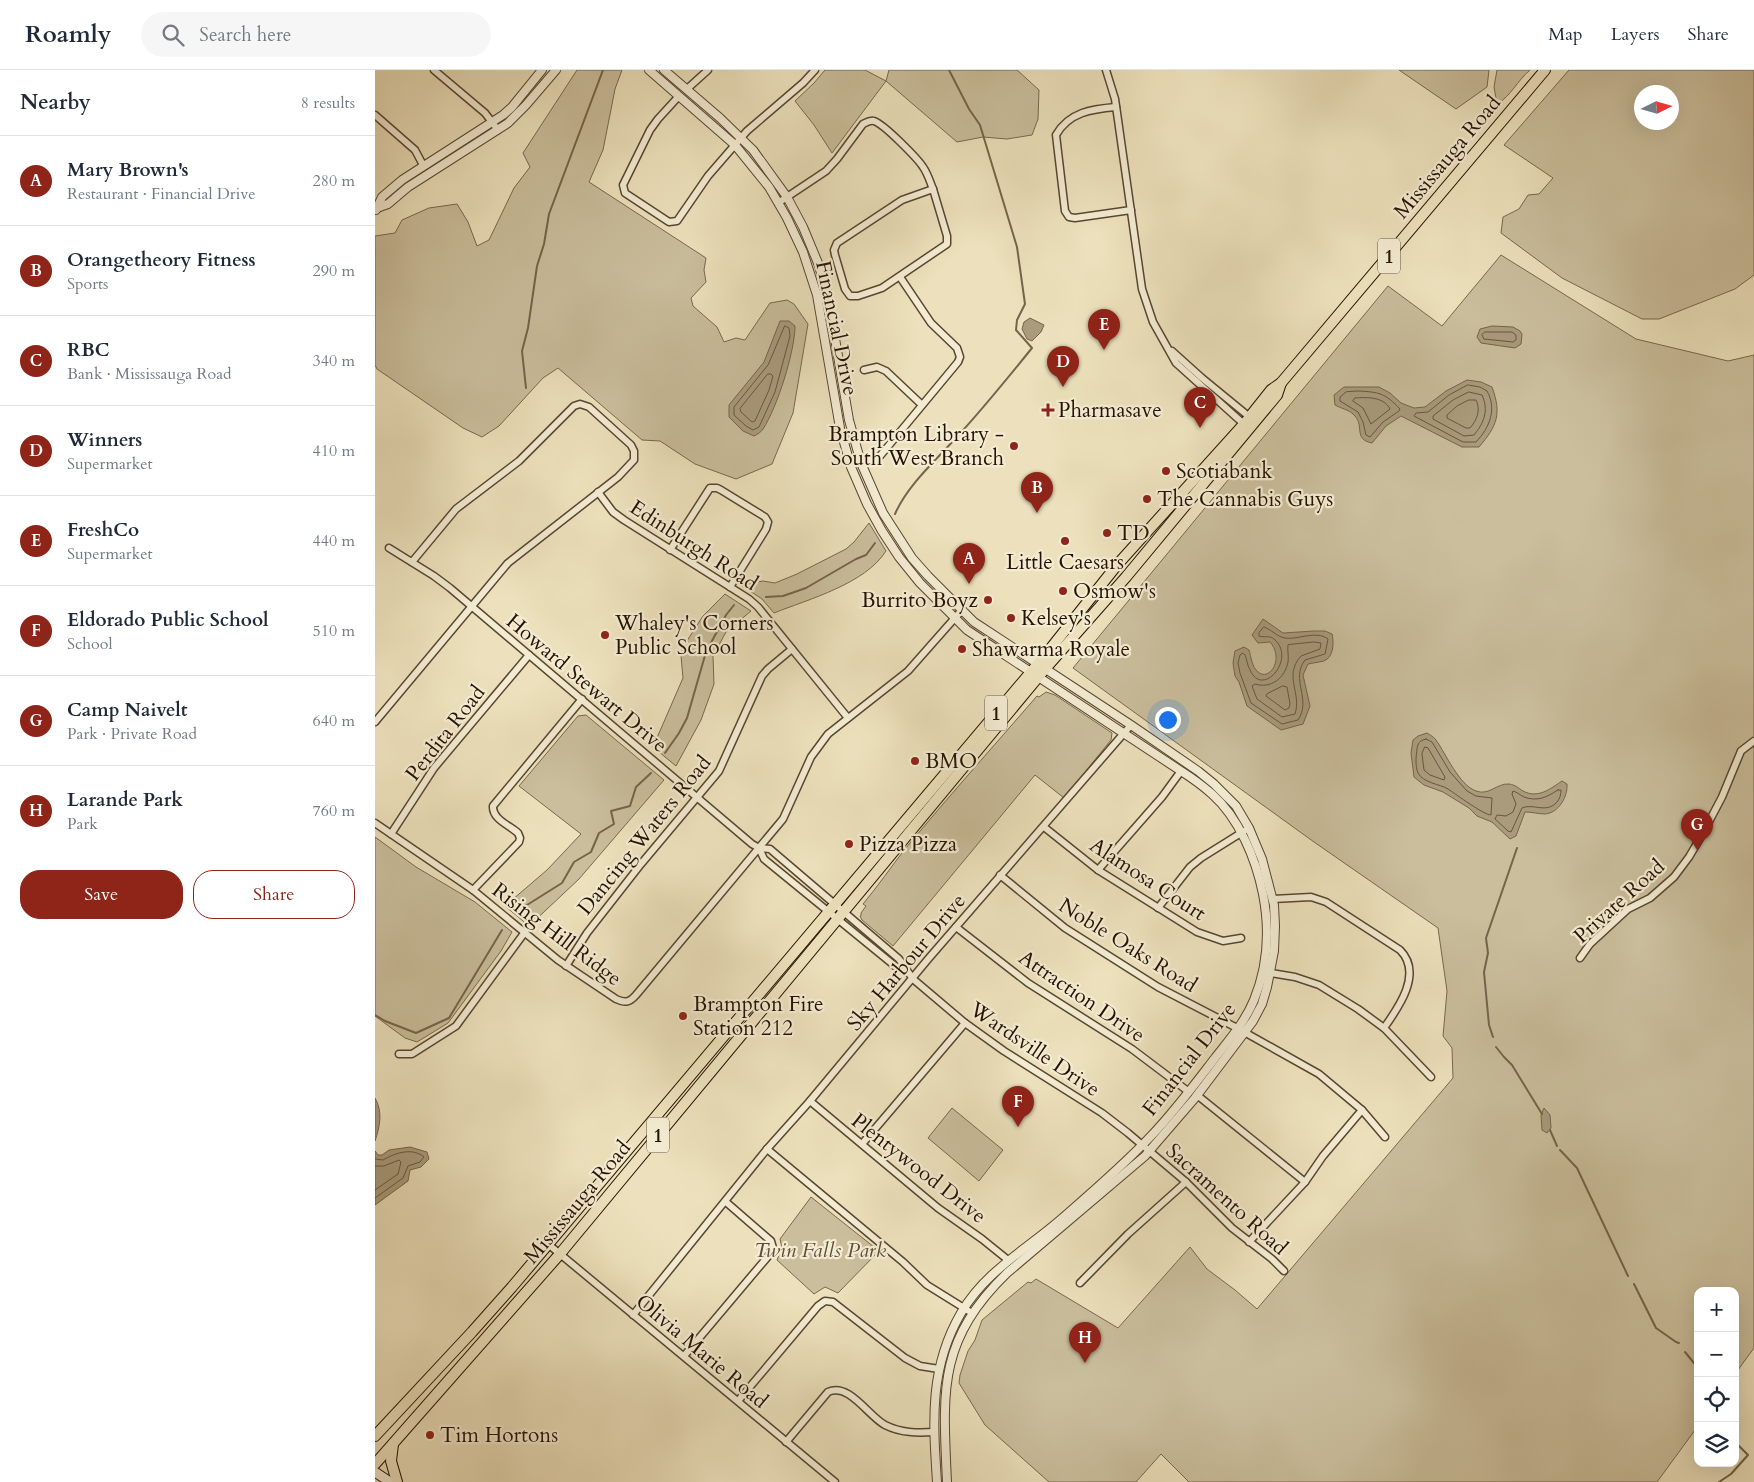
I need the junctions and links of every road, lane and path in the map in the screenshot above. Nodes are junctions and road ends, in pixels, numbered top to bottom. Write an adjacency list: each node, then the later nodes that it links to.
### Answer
1 (434, 70): 14 (street)
2 (543, 70): 14 (street)
3 (556, 70): 15 (street)
4 (649, 70): 11 (street, Financial Drive)
5 (664, 70): 10 (street, Financial Drive)
6 (708, 70): 10 (street)
7 (815, 70): 16 (street)
8 (1106, 70): 12 (street)
9 (1545, 70): 27 (main road, Mississauga Road / 1)
10 (687, 89): 16 (street, Financial Drive)
11 (679, 96): 17 (street, Financial Drive); 17 (street)
12 (1117, 106): 23 (street); 23 (street)
13 (375, 115): 18 (street)
14 (492, 122): 15 (street); 18 (street)
15 (498, 130): 22 (street)
16 (741, 138): 17 (street); 20 (street, Financial Drive)
17 (735, 146): 21 (street, Financial Drive)
18 (423, 165): 22 (street)
19 (933, 189): 20 (street); 24 (street); 24 (street)
20 (787, 197): 21 (street); 28 (street, Financial Drive)
21 (778, 203): 36 (street, Financial Drive)
22 (376, 208)
23 (1131, 210): 27 (street)
24 (900, 277): 26 (street)
25 (864, 370): 26 (street)
26 (922, 405): 28 (street)
27 (1249, 423): 39 (main road, Mississauga Road / 1); 39 (main road, Mississauga Road / 1)
28 (861, 463): 35 (street, Financial Drive)
29 (598, 492): 31 (street, Edinburgh Road); 32 (street); 34 (street)
30 (389, 548): 32 (street, Howard Stewart Drive)
31 (670, 550): 33 (street, Edinburgh Road); 33 (street)
32 (412, 562): 34 (street, Howard Stewart Drive)
33 (730, 587): 37 (street, Edinburgh Road)
34 (471, 606): 38 (street, Howard Stewart Drive); 42 (street)
35 (961, 611): 36 (street); 39 (street, Financial Drive)
36 (954, 618): 39 (street, Financial Drive); 41 (street)
37 (792, 649): 41 (street, Edinburgh Road); 47 (street, Dancing Waters Road)
38 (529, 655): 40 (street, Howard Stewart Drive); 52 (street, Perdita Road)
39 (1038, 670): 43 (street, Financial Drive); 44 (street, Financial Drive); 58 (main road, Mississauga Road / 1); 60 (main road, Mississauga Road / 1)
40 (582, 699): 47 (street, Howard Stewart Drive); 56 (street)
41 (848, 718): 53 (street)
42 (375, 722)
43 (1131, 725): 44 (street, Sky Harbour Drive); 50 (street, Financial Drive)
44 (1124, 733): 46 (street, Financial Drive); 49 (street, Sky Harbour Drive)
45 (1754, 741): 64 (street, Private Road)
46 (1181, 771): 51 (street, Financial Drive); 54 (street)
47 (698, 797): 53 (street, Howard Stewart Drive); 65 (street, Dancing Waters Road)
48 (375, 823): 52 (street, Rising Hill Ridge)
49 (1044, 827): 54 (street, Alamosa Court); 55 (street, Sky Harbour Drive)
50 (1249, 828): 51 (street); 57 (street, Financial Drive)
51 (1241, 832): 59 (street); 71 (street, Financial Drive)
52 (391, 834): 56 (street, Rising Hill Ridge)
53 (759, 848): 58 (street, Howard Stewart Drive); 58 (street, Howard Stewart Drive); 65 (street, Rising Hill Ridge)
54 (1098, 870): 59 (street, Alamosa Court)
55 (1001, 875): 61 (street, Sky Harbour Drive); 71 (street, Noble Oaks Road)
56 (473, 890): 62 (street, Rising Hill Ridge)
57 (1273, 899): 67 (street, Financial Drive); 70 (street)
58 (831, 907): 60 (street, Howard Stewart Drive); 60 (street, Howard Stewart Drive); 87 (main road, Mississauga Road / 1)
59 (1158, 908): 63 (street, Alamosa Court)
60 (840, 916): 66 (street, Wardsville Drive); 66 (street, Wardsville Drive); 88 (main road, Mississauga Road / 1)
61 (956, 928): 68 (street, Sky Harbour Drive); 74 (street, Attraction Drive)
62 (525, 932): 65 (street, Rising Hill Ridge); 72 (street)
63 (1241, 938)
64 (1580, 958)
65 (565, 966)
66 (906, 970): 68 (street, Wardsville Drive)
67 (1271, 973): 70 (street); 71 (street, Financial Drive)
68 (913, 979): 69 (street, Wardsville Drive); 76 (street, Sky Harbour Drive)
69 (965, 1023): 79 (street); 80 (street, Wardsville Drive)
70 (1385, 1028): 73 (street)
71 (1241, 1030): 74 (street, Financial Drive); 75 (street, Financial Drive); 77 (street, Noble Oaks Road)
72 (399, 1054)
73 (1431, 1078)
74 (1189, 1092): 80 (street, Financial Drive)
75 (1197, 1095): 82 (street, Financial Drive); 84 (street)
76 (810, 1101): 79 (street, Plentywood Drive); 81 (street, Sky Harbour Drive)
77 (1362, 1110): 78 (street, Noble Oaks Road); 84 (street)
78 (1385, 1137)
79 (862, 1144): 89 (street, Plentywood Drive)
80 (1142, 1145): 82 (street, Wardsville Drive); 89 (street, Financial Drive)
81 (767, 1149): 85 (street, Sky Harbour Drive); 92 (street)
82 (1149, 1151): 83 (street, Sacramento Road); 93 (street, Financial Drive)
83 (1186, 1182): 86 (street, Sacramento Road); 91 (street)
84 (1305, 1182): 86 (street)
85 (726, 1202): 94 (street, Sky Harbour Drive); 95 (street)
86 (1249, 1242): 90 (street, Sacramento Road)
87 (548, 1244): 88 (street, Olivia Marie Road); 98 (main road, Mississauga Road / 1)
88 (559, 1255): 94 (street, Olivia Marie Road); 103 (main road, Mississauga Road / 1)
89 (1008, 1260): 92 (street, Financial Drive)
90 (1283, 1271)
91 (1080, 1282)
92 (964, 1308): 93 (street); 96 (street, Financial Drive)
93 (972, 1313): 110 (street, Financial Drive)
94 (633, 1316): 95 (street, Olivia Marie Road)
95 (684, 1356): 97 (street, Olivia Marie Road)
96 (939, 1369): 97 (street); 100 (street, Financial Drive)
97 (738, 1401): 102 (street, Olivia Marie Road)
98 (391, 1418): 99 (main road); 101 (main road, Mississauga Road / 1)
99 (375, 1430)
100 (934, 1432): 102 (street); 109 (street, Financial Drive)
101 (375, 1436)
102 (786, 1442): 108 (street, Olivia Marie Road)
103 (393, 1443): 104 (main road, Mississauga Road / 1); 107 (main road)
104 (375, 1464)
105 (375, 1472): 106 (main road)
106 (391, 1482)
107 (397, 1482)
108 (835, 1482)
109 (937, 1482)
110 (947, 1482)

